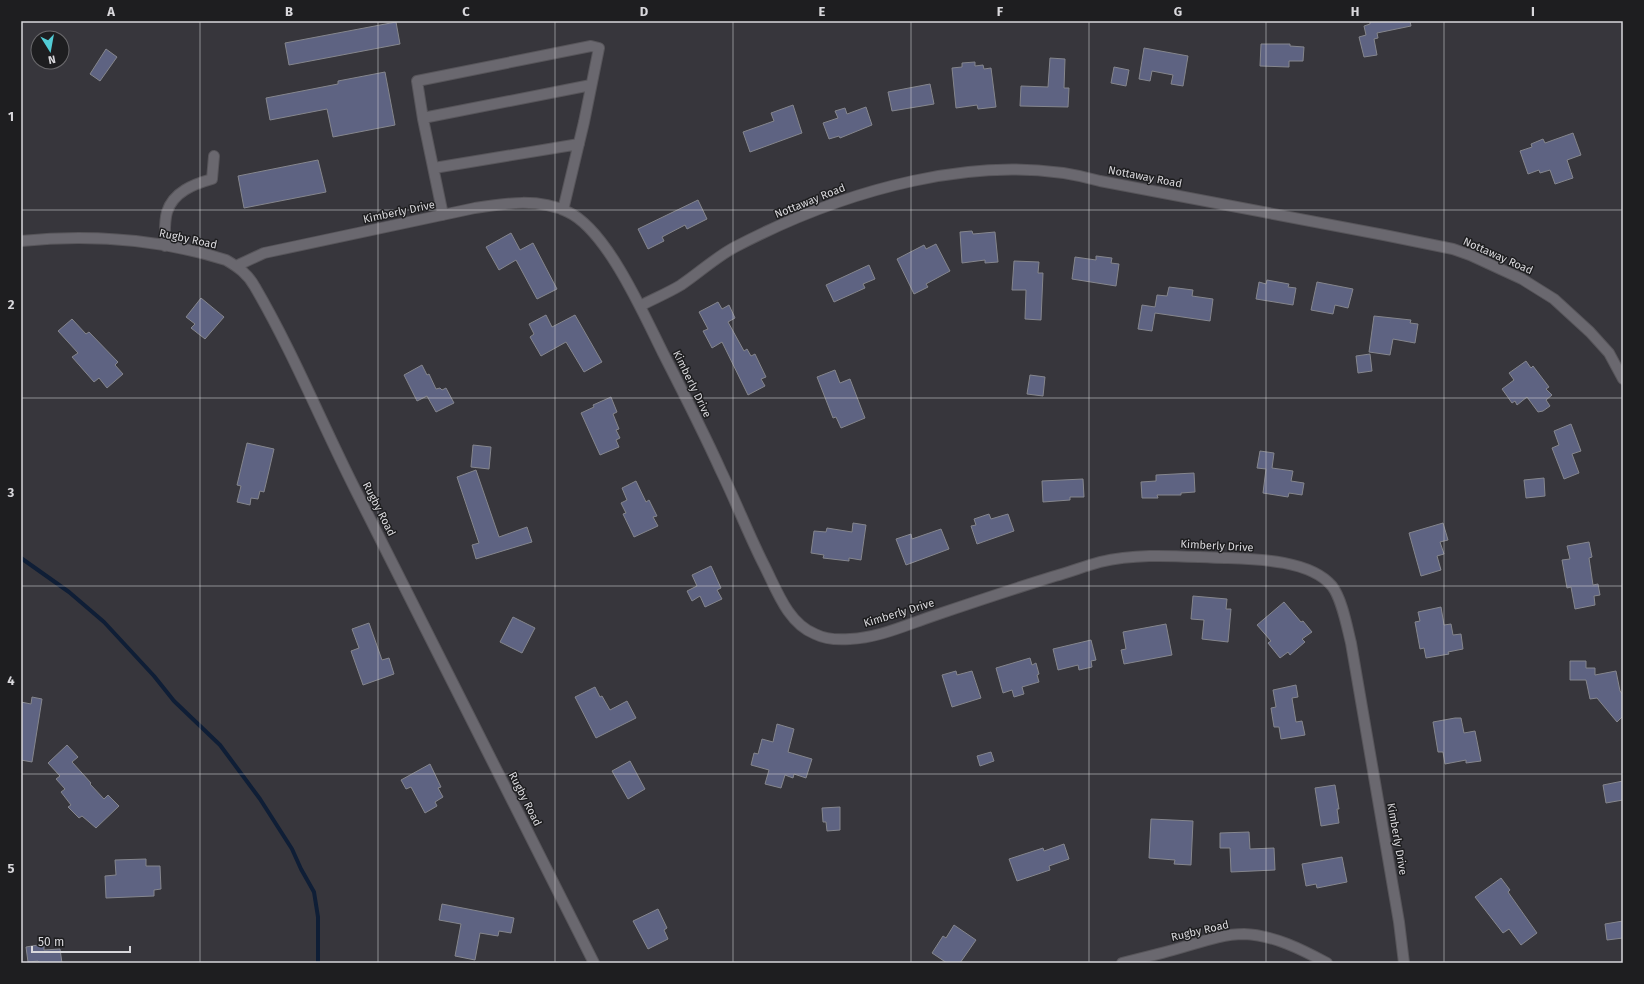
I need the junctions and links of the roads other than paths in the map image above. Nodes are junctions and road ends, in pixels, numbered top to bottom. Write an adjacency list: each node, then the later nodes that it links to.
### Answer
1 (591, 85): 2 (street); 2 (street); 3 (street)
2 (423, 118): 5 (street)
3 (579, 144): 5 (street); 6 (street)
4 (214, 156): 9 (street)
5 (434, 168): 7 (street)
6 (563, 210): 7 (street, Kimberly Drive); 11 (street, Kimberly Drive)
7 (443, 215): 10 (street, Kimberly Drive)
8 (21, 241): 9 (street, Rugby Road)
9 (165, 246): 10 (street, Rugby Road)
10 (236, 266): 13 (street, Rugby Road)
11 (640, 306): 12 (street, Nottaway Road); 16 (street, Kimberly Drive)
12 (1623, 379)
13 (594, 963)
14 (1122, 963): 15 (street, Rugby Road)
15 (1326, 963)
16 (1404, 963)

